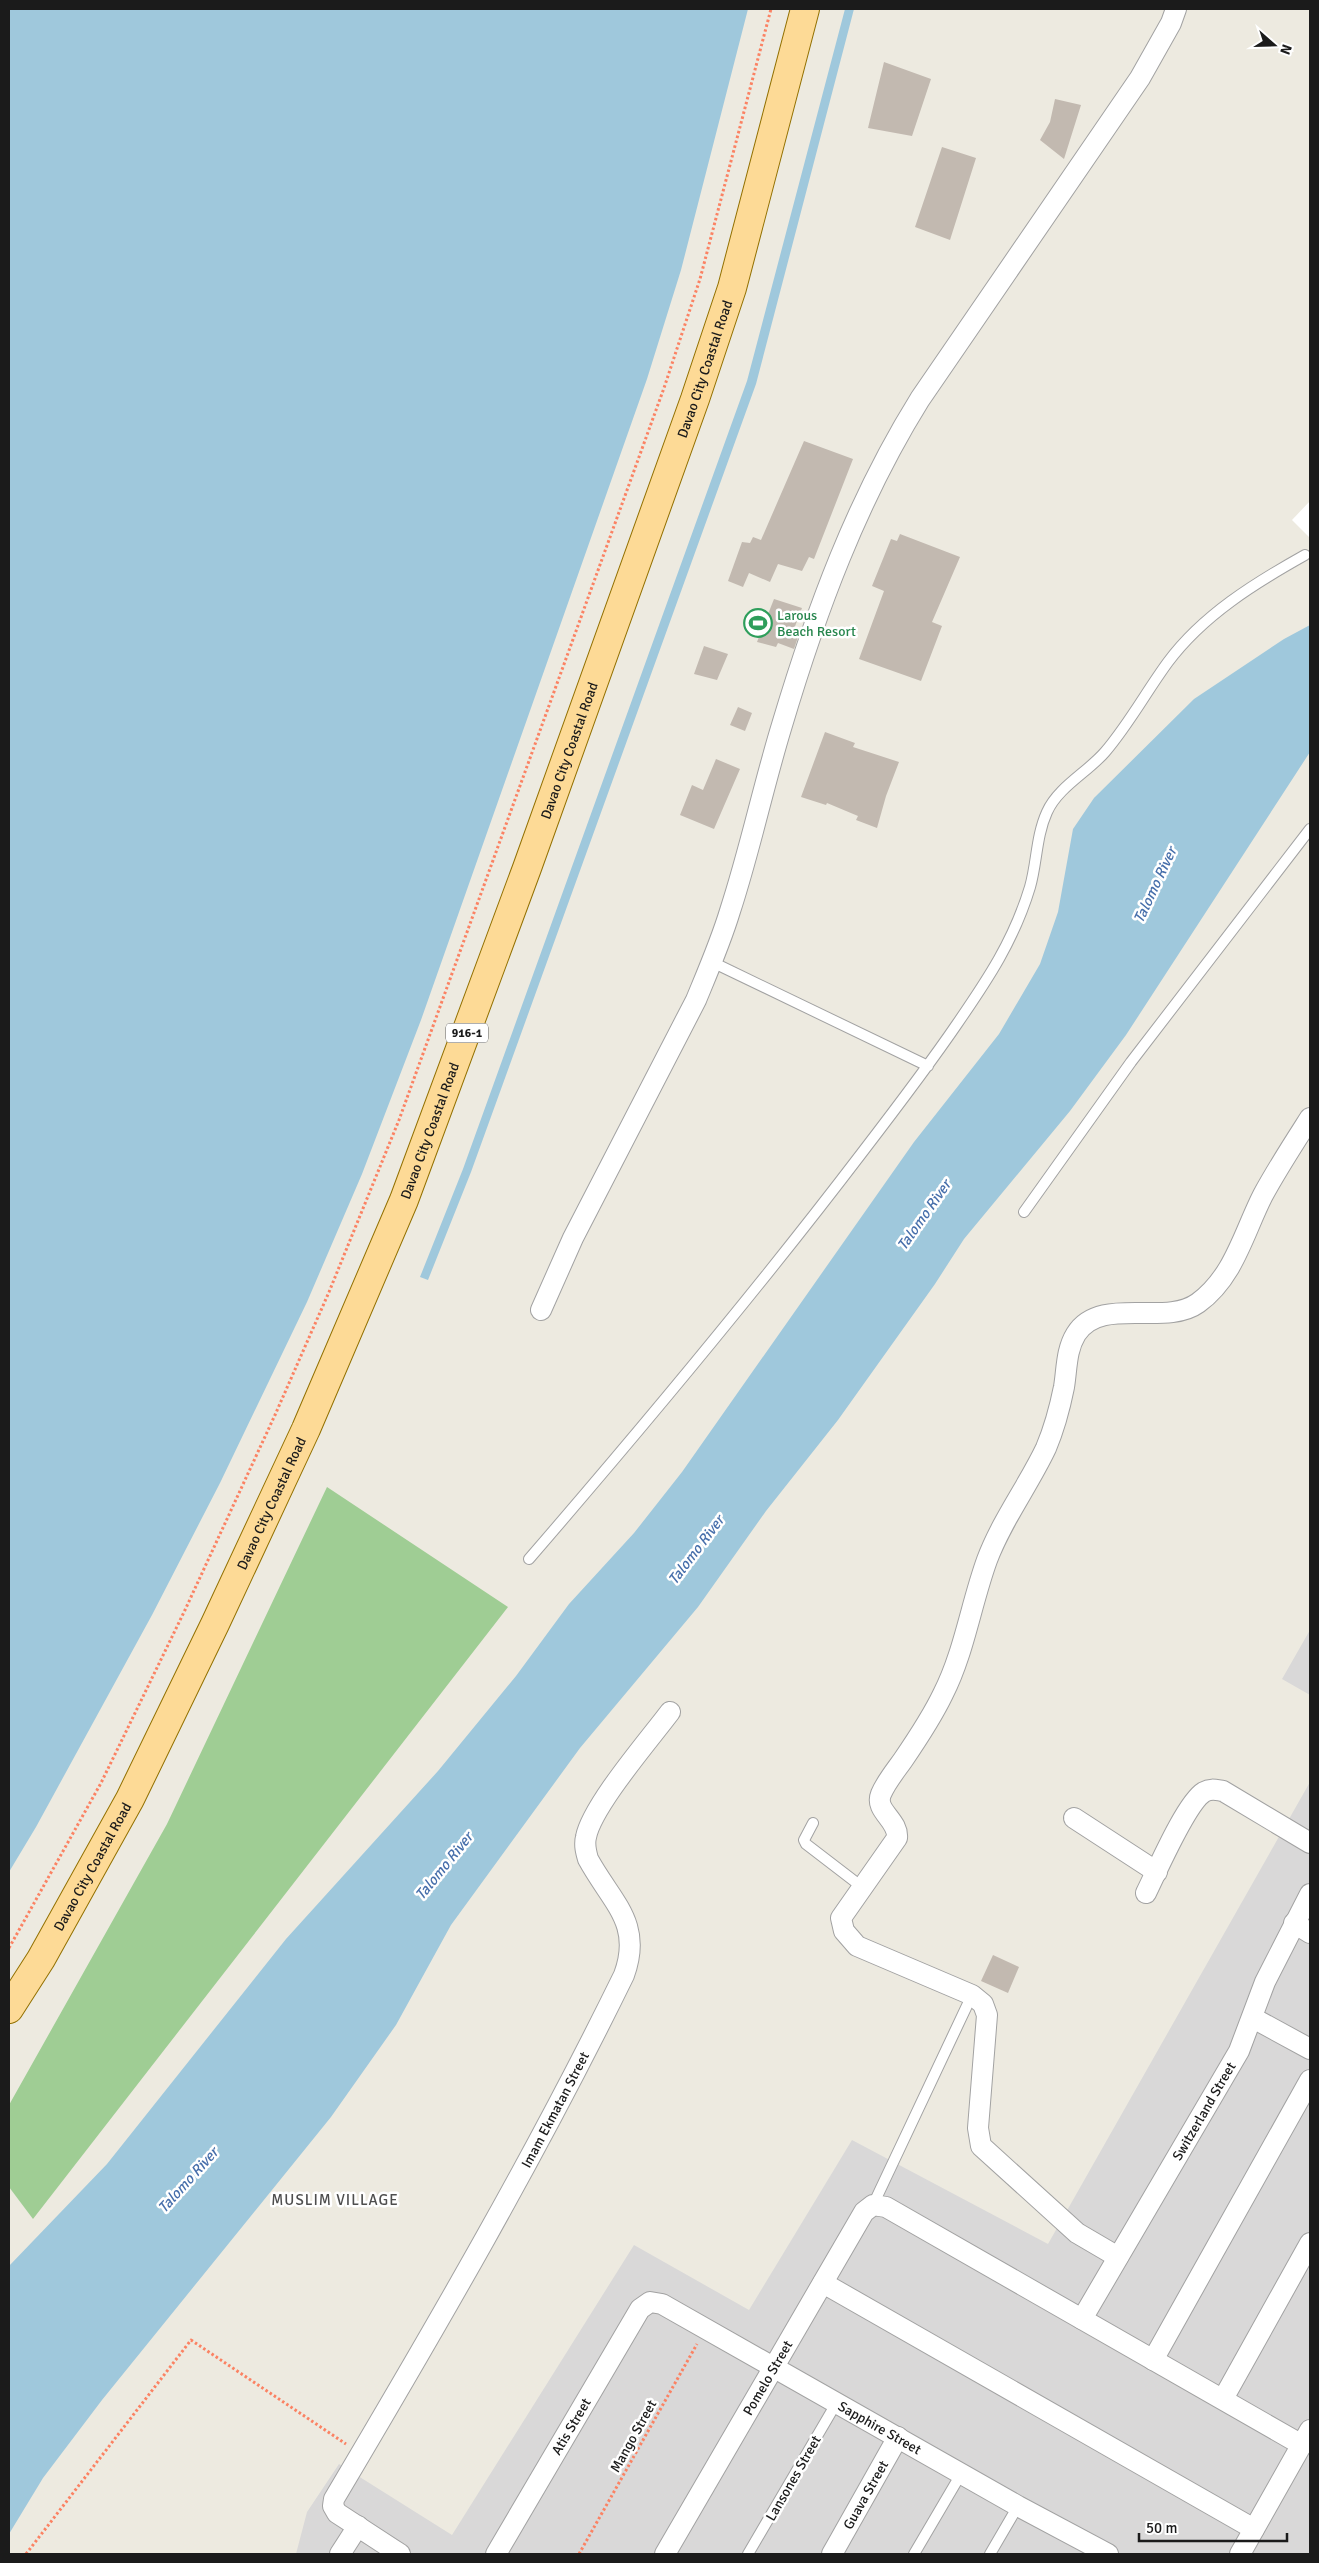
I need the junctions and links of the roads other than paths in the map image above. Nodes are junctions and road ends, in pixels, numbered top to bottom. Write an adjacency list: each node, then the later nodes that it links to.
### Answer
1 (805, 9): 21 (main road, Davao City Coastal Road / 916-1)
2 (1176, 9): 5 (street)
3 (1305, 555): 6 (lane)
4 (1310, 829): 8 (lane)
5 (712, 962): 6 (lane); 9 (street)
6 (928, 1066): 10 (lane)
7 (1310, 1118): 16 (street)
8 (1024, 1212)
9 (542, 1310)
10 (529, 1560)
11 (670, 1712): 39 (street, Imam Ekmatan Street)
12 (1074, 1818): 15 (street)
13 (813, 1823): 16 (lane)
14 (1310, 1843): 15 (street)
15 (1157, 1872): 17 (street)
16 (862, 1887): 20 (street)
17 (1146, 1893)
18 (1310, 1894): 19 (street, Switzerland Street)
19 (1302, 1928): 22 (street, Switzerland Street)
20 (972, 1995): 25 (lane); 27 (street)
21 (9, 2008)
22 (1253, 2018): 23 (street); 27 (street, Switzerland Street)
23 (1310, 2049)
24 (1310, 2080): 31 (street)
25 (873, 2205): 28 (street, Pomelo Street); 30 (street)
26 (1310, 2243): 33 (street)
27 (1118, 2257): 30 (street, Switzerland Street)
28 (823, 2283): 32 (street, Pomelo Street); 40 (street)
29 (650, 2302): 32 (street, Sapphire Street); 44 (street, Atis Street)
30 (1082, 2319): 31 (street)
31 (1153, 2360): 33 (street)
32 (775, 2367): 34 (street, Sapphire Street); 45 (street, Pomelo Street)
33 (1223, 2399): 36 (street)
34 (837, 2402): 35 (street, Sapphire Street); 46 (lane, Lansones Street)
35 (898, 2437): 37 (street, Sapphire Street); 47 (street, Guava Street)
36 (1306, 2438): 40 (street)
37 (961, 2474): 38 (street, Sapphire Street); 48 (lane)
38 (1018, 2506): 41 (street, Sapphire Street); 49 (lane)
39 (358, 2526): 42 (street); 43 (street)
40 (1254, 2529): 51 (street)
41 (1086, 2549): 50 (street, Sapphire Street)
42 (340, 2554)
43 (400, 2554)
44 (496, 2554)
45 (665, 2554)
46 (748, 2554)
47 (832, 2554)
48 (914, 2554)
49 (990, 2554)
50 (1108, 2554)
51 (1240, 2554)

